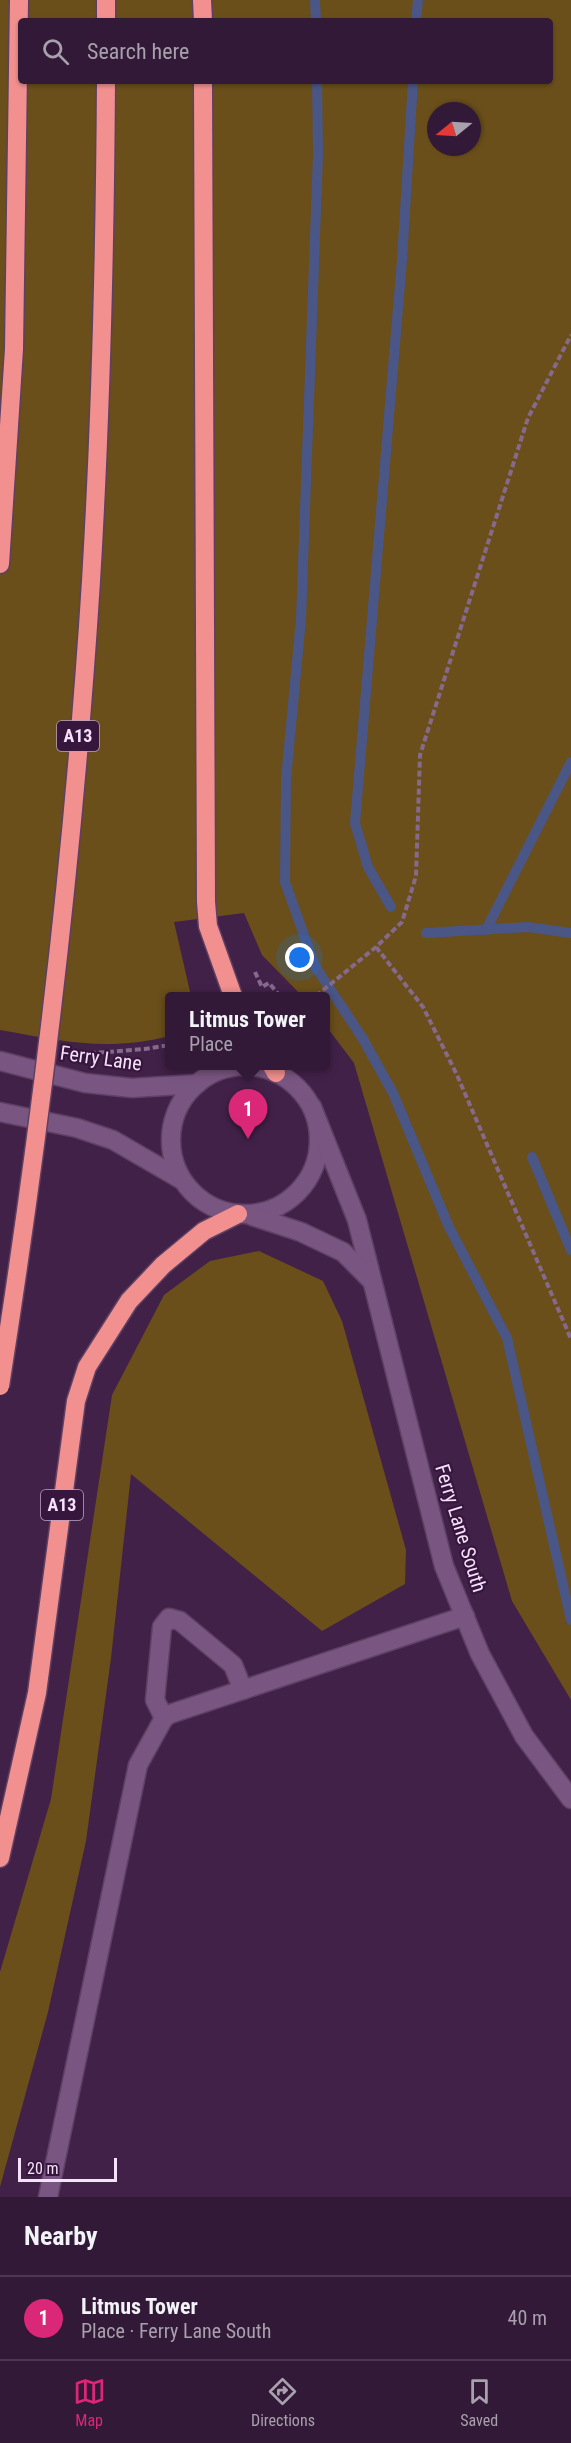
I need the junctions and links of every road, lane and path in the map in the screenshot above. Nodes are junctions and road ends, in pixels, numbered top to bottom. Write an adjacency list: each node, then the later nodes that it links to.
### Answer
1 (19, 0): 4 (highway)
2 (106, 0): 5 (highway)
3 (202, 0): 6 (highway)
4 (19, 18)
5 (106, 18)
6 (203, 18)
7 (18, 70): 11 (highway)
8 (106, 84): 29 (highway, A13, bridge)
9 (203, 84): 14 (highway)
10 (571, 335): 12 (path)
11 (0, 564)
12 (376, 947): 16 (path); 28 (path)
13 (262, 987): 15 (path)
14 (232, 992)
15 (277, 992)
16 (321, 992)
17 (165, 1046): 18 (path)
18 (72, 1052)
19 (0, 1061): 22 (street, Ferry Lane)
20 (222, 1070): 22 (street)
21 (275, 1070): 23 (street)
22 (197, 1084): 25 (street)
23 (312, 1107): 26 (street); 27 (street, Ferry Lane South)
24 (0, 1112): 25 (street)
25 (182, 1180): 26 (street)
26 (243, 1214): 27 (street); 34 (highway, A13)
27 (372, 1281): 30 (street, Ferry Lane South)
28 (571, 1339)
29 (0, 1386)
30 (465, 1616): 31 (street); 33 (street, Ferry Lane South)
31 (243, 1690): 32 (street); 32 (street)
32 (164, 1718): 35 (street)
33 (571, 1799)
34 (0, 1858)
35 (48, 2197)

